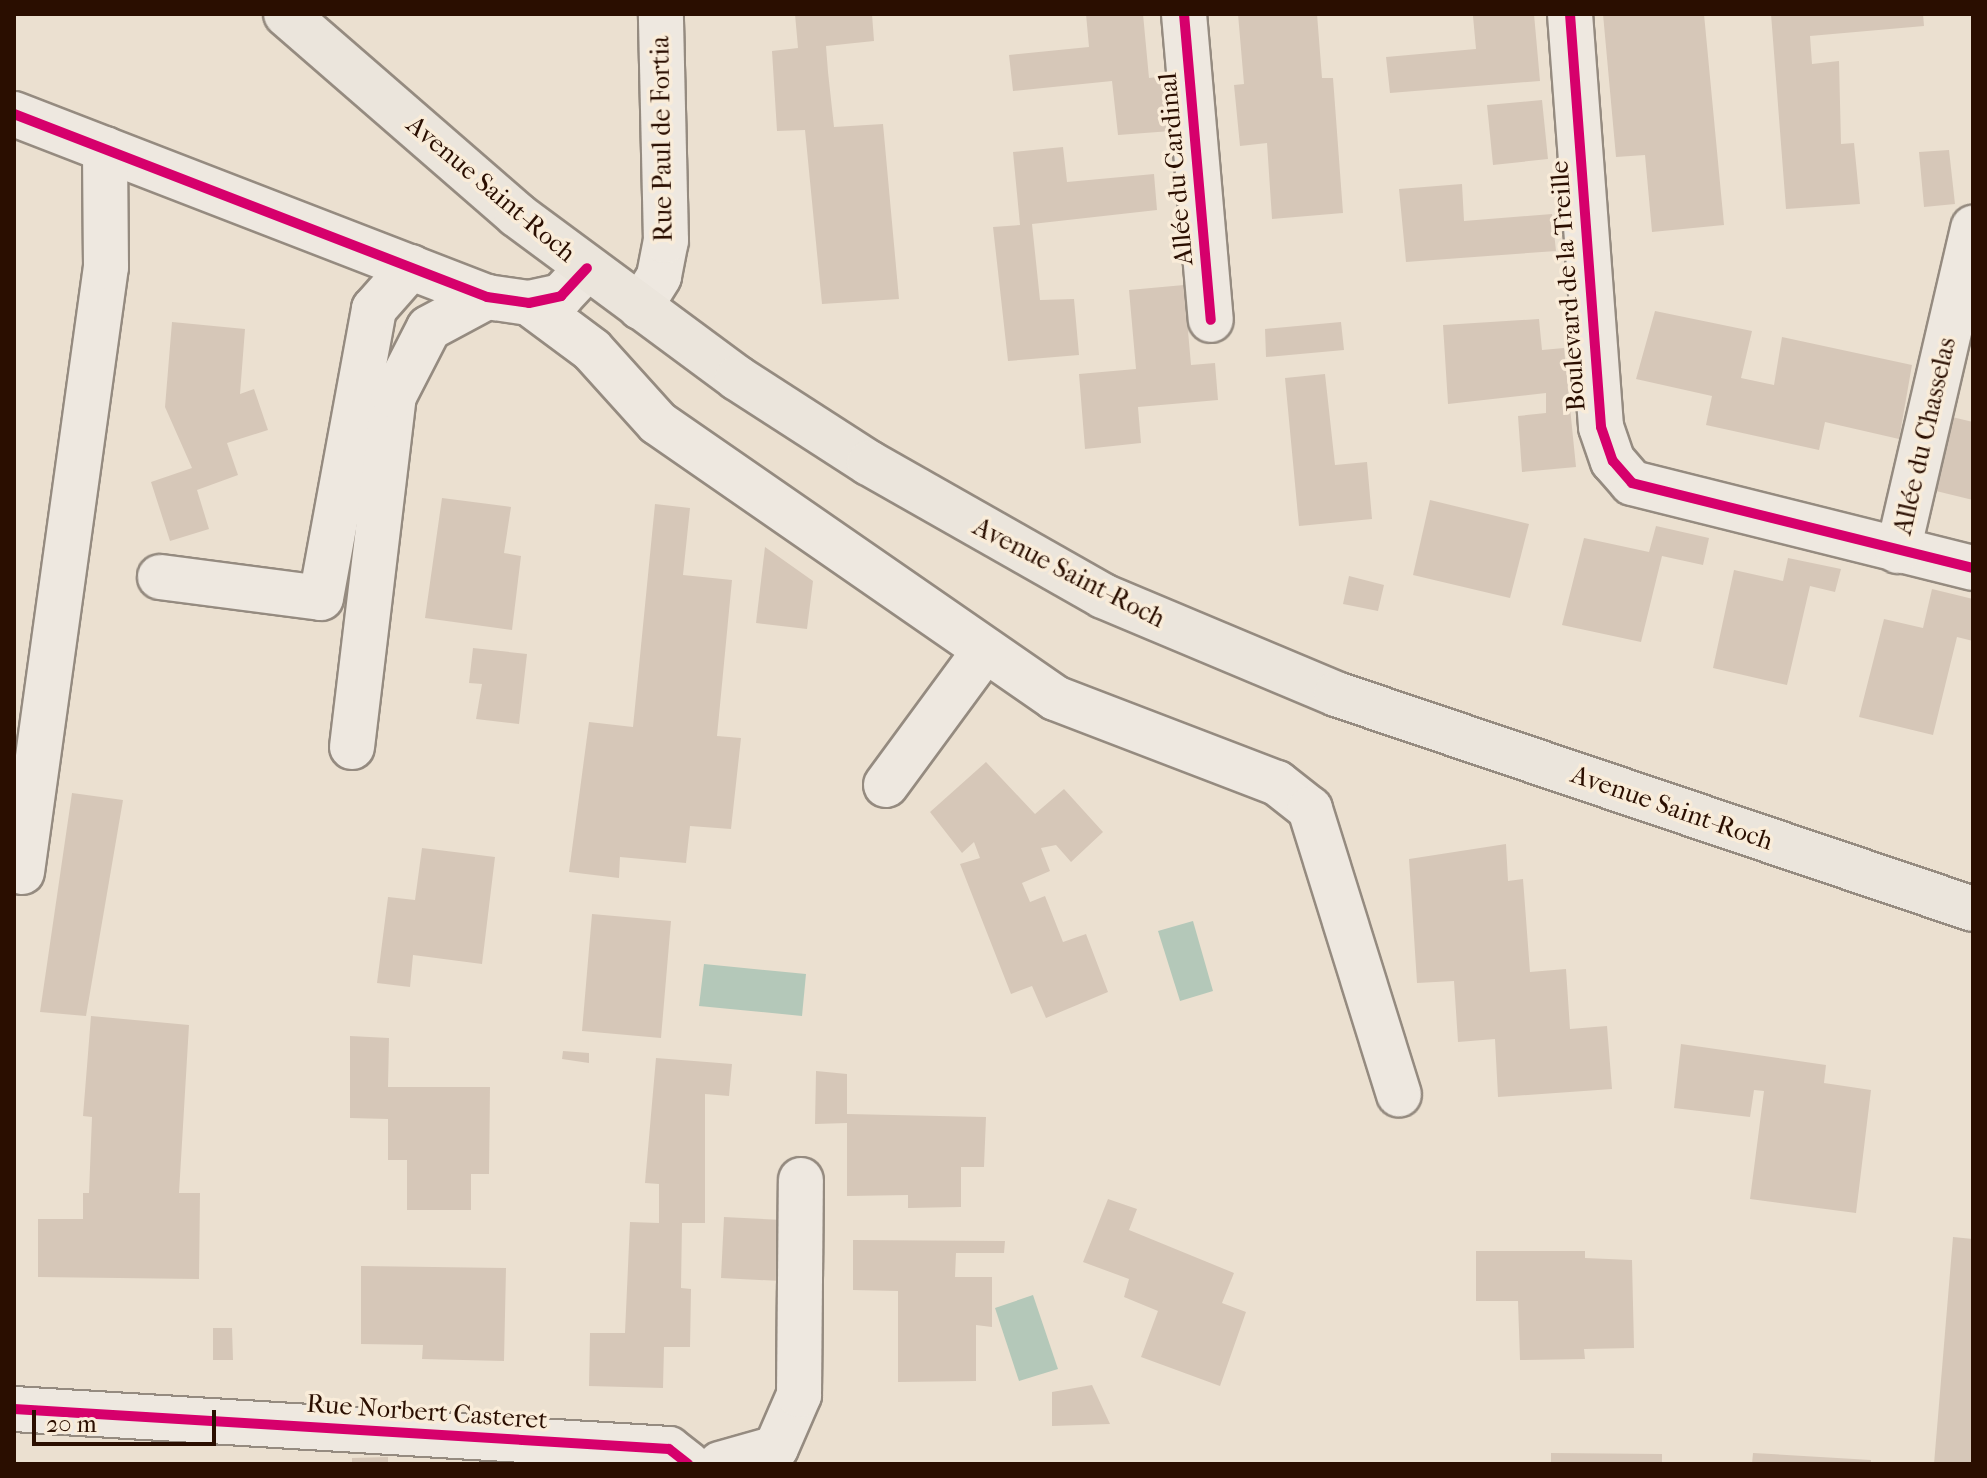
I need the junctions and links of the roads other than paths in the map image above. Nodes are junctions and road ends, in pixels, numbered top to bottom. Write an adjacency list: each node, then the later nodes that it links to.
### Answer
1 (286, 14): 9 (main road, Avenue Saint-Roch)
2 (661, 14): 12 (street, Rue Paul de Fortia)
3 (1184, 14): 13 (street, Allée du Cardinal)
4 (1570, 14): 14 (street, Boulevard de la Treille)
5 (14, 114): 6 (street)
6 (105, 149): 8 (street); 20 (street)
7 (1973, 228): 14 (street, Allée du Chasselas)
8 (411, 267): 10 (street); 16 (street)
9 (587, 268): 11 (street); 12 (main road, Avenue Saint-Roch)
10 (487, 297): 11 (street); 18 (street)
11 (529, 303): 17 (street)
12 (640, 307): 21 (main road, Avenue Saint-Roch)
13 (1211, 320)
14 (1898, 551): 15 (street, Boulevard de la Treille)
15 (1973, 568)
16 (160, 577)
17 (985, 650): 19 (street); 22 (street)
18 (352, 747)
19 (886, 785)
20 (22, 872)
21 (1973, 909)
22 (1399, 1094)
23 (801, 1180): 26 (street)
24 (14, 1409): 25 (street, Rue Norbert Casteret)
25 (688, 1464)
26 (720, 1464)

